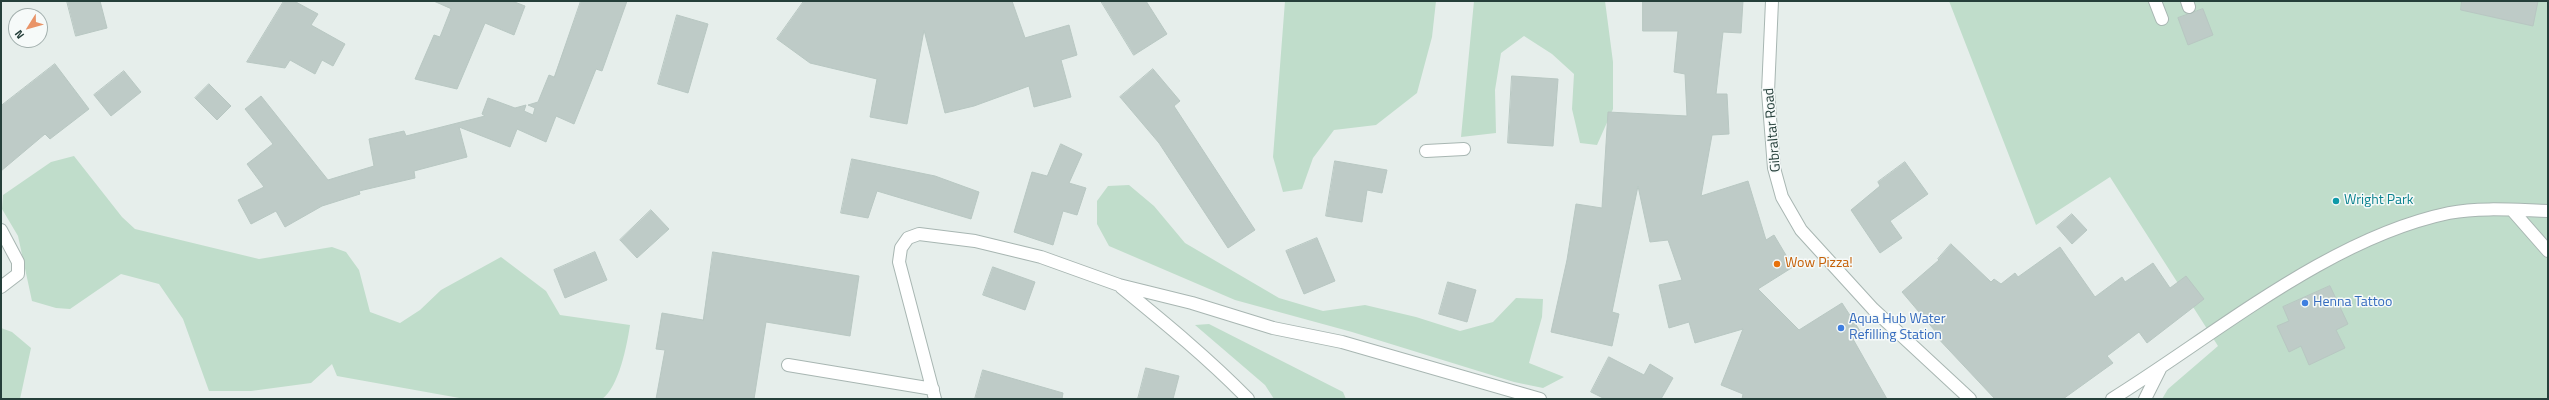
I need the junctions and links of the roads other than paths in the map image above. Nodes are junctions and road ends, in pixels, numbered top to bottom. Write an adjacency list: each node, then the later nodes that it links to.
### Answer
1 (1772, 1): 17 (street, Gibraltar Road)
2 (2155, 1): 3 (street)
3 (2162, 19)
4 (1464, 149): 5 (street)
5 (1426, 151)
6 (2512, 210): 7 (street); 9 (street); 13 (street)
7 (2548, 211)
8 (1, 230): 11 (street)
9 (2548, 251)
10 (1119, 285): 14 (street); 15 (street); 16 (street)
11 (1, 287)
12 (788, 364): 14 (street)
13 (2160, 369): 18 (street); 19 (street)
14 (934, 394)
15 (1248, 399)
16 (1540, 399)
17 (1970, 399)
18 (2112, 399)
19 (2145, 399)

